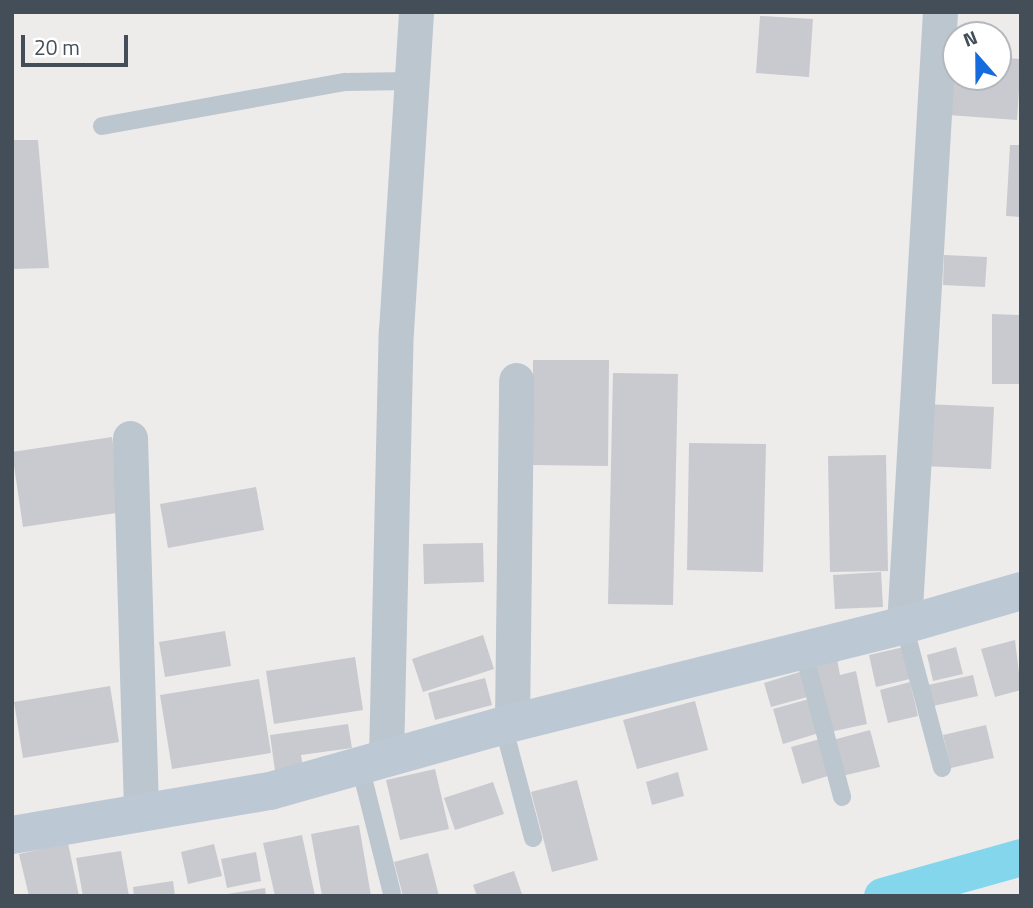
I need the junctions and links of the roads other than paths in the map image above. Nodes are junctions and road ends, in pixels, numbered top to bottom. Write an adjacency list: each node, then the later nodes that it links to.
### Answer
1 (416, 12): 3 (street)
2 (940, 12): 8 (street)
3 (411, 81): 4 (lane); 11 (street)
4 (102, 126)
5 (516, 380): 10 (street)
6 (130, 438): 14 (street)
7 (1021, 591): 8 (street)
8 (904, 625): 9 (street); 12 (lane)
9 (803, 650): 10 (street); 13 (lane)
10 (507, 724): 11 (street); 16 (lane)
11 (373, 762): 14 (street); 17 (lane)
12 (942, 768)
13 (842, 797)
14 (141, 813): 15 (street)
15 (12, 835)
16 (533, 838)
17 (392, 893)

